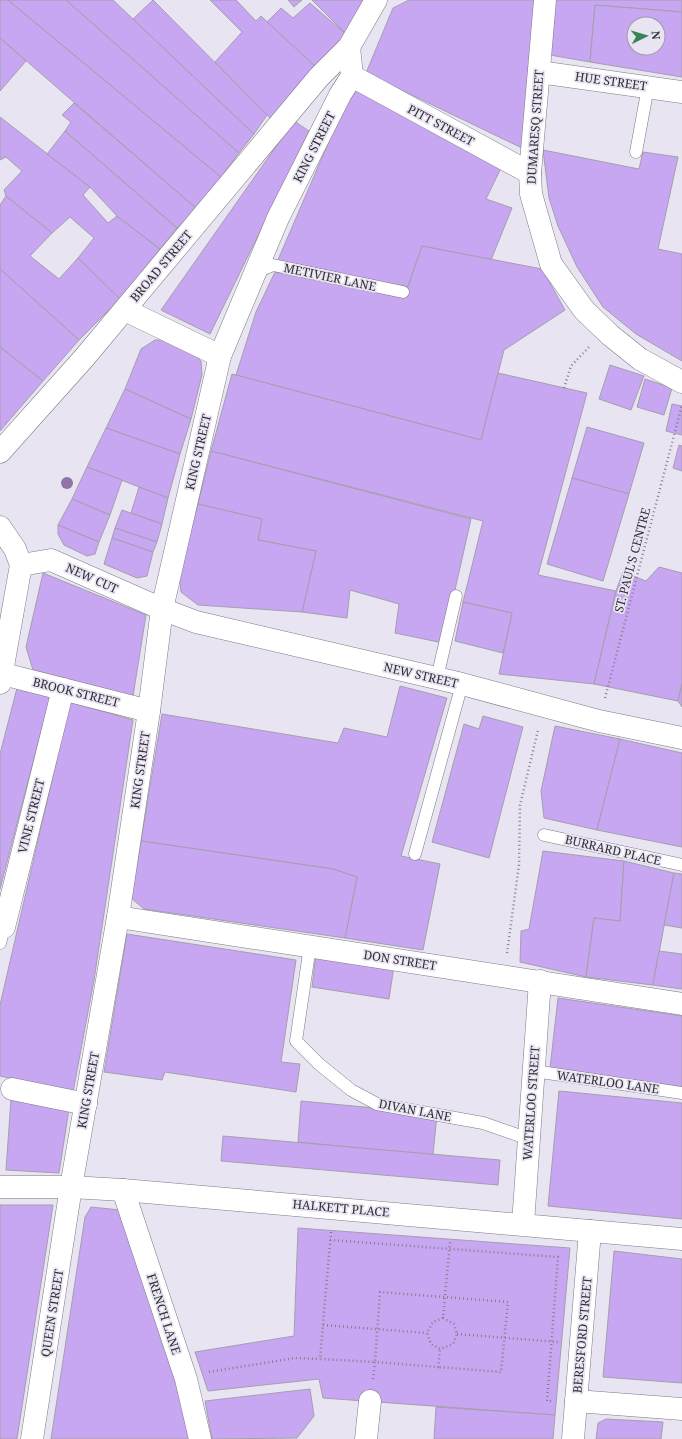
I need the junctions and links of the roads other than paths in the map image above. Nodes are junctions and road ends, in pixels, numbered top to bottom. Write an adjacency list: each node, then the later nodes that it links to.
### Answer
1 (376, 0): 3 (street, BROAD STREET)
2 (545, 0): 4 (street, DUMARESQ STREET)
3 (349, 47): 5 (street); 12 (street, BROAD STREET)
4 (539, 72): 6 (street, HUE STREET); 9 (street, DUMARESQ STREET)
5 (352, 76): 9 (street, PITT STREET); 10 (street, KING STREET)
6 (648, 87): 7 (street, HUE STREET); 8 (lane)
7 (682, 92)
8 (636, 152)
9 (530, 173): 14 (street, DUMARESQ STREET)
10 (258, 266): 11 (lane, METIVIER LANE); 13 (street, KING STREET)
11 (403, 292)
12 (125, 310): 13 (street); 15 (street, BROAD STREET)
13 (220, 356): 19 (street, KING STREET)
14 (682, 382)
15 (0, 452)
16 (0, 527): 17 (street)
17 (21, 565): 19 (street, NEW CUT); 20 (street)
18 (456, 596): 21 (lane)
19 (162, 609): 21 (street, NEW STREET); 24 (street, KING STREET)
20 (1, 678): 23 (street, BROOK STREET)
21 (437, 678): 22 (street, NEW STREET)
22 (462, 684): 25 (street, NEW STREET); 27 (lane)
23 (63, 689): 24 (street, BROOK STREET); 30 (street, VINE STREET)
24 (149, 711): 29 (street, KING STREET)
25 (682, 738)
26 (544, 834): 28 (lane, BURRARD PLACE)
27 (415, 854)
28 (682, 865)
29 (118, 917): 31 (street, DON STREET); 37 (street, KING STREET)
30 (2, 935)
31 (310, 946): 32 (street, DON STREET); 38 (lane, DIVAN LANE)
32 (540, 981): 33 (street, DON STREET); 34 (street, WATERLOO STREET)
33 (682, 1004)
34 (534, 1071): 36 (lane, WATERLOO LANE); 38 (street, WATERLOO STREET)
35 (12, 1089): 37 (street)
36 (682, 1093)
37 (86, 1104): 40 (street, KING STREET)
38 (529, 1139): 42 (street, WATERLOO STREET)
39 (0, 1187): 40 (street, HALKETT PLACE)
40 (71, 1187): 41 (street, HALKETT PLACE); 48 (street, QUEEN STREET)
41 (123, 1190): 42 (street, HALKETT PLACE); 49 (street, FRENCH LANE)
42 (523, 1224): 43 (street, HALKETT PLACE)
43 (590, 1231): 44 (street, HALKETT PLACE); 46 (street, BERESFORD STREET)
44 (682, 1239)
45 (370, 1401): 50 (street)
46 (576, 1401): 47 (street); 51 (street, BERESFORD STREET)
47 (682, 1409)
48 (32, 1439)
49 (200, 1439)
50 (366, 1439)
51 (573, 1439)

